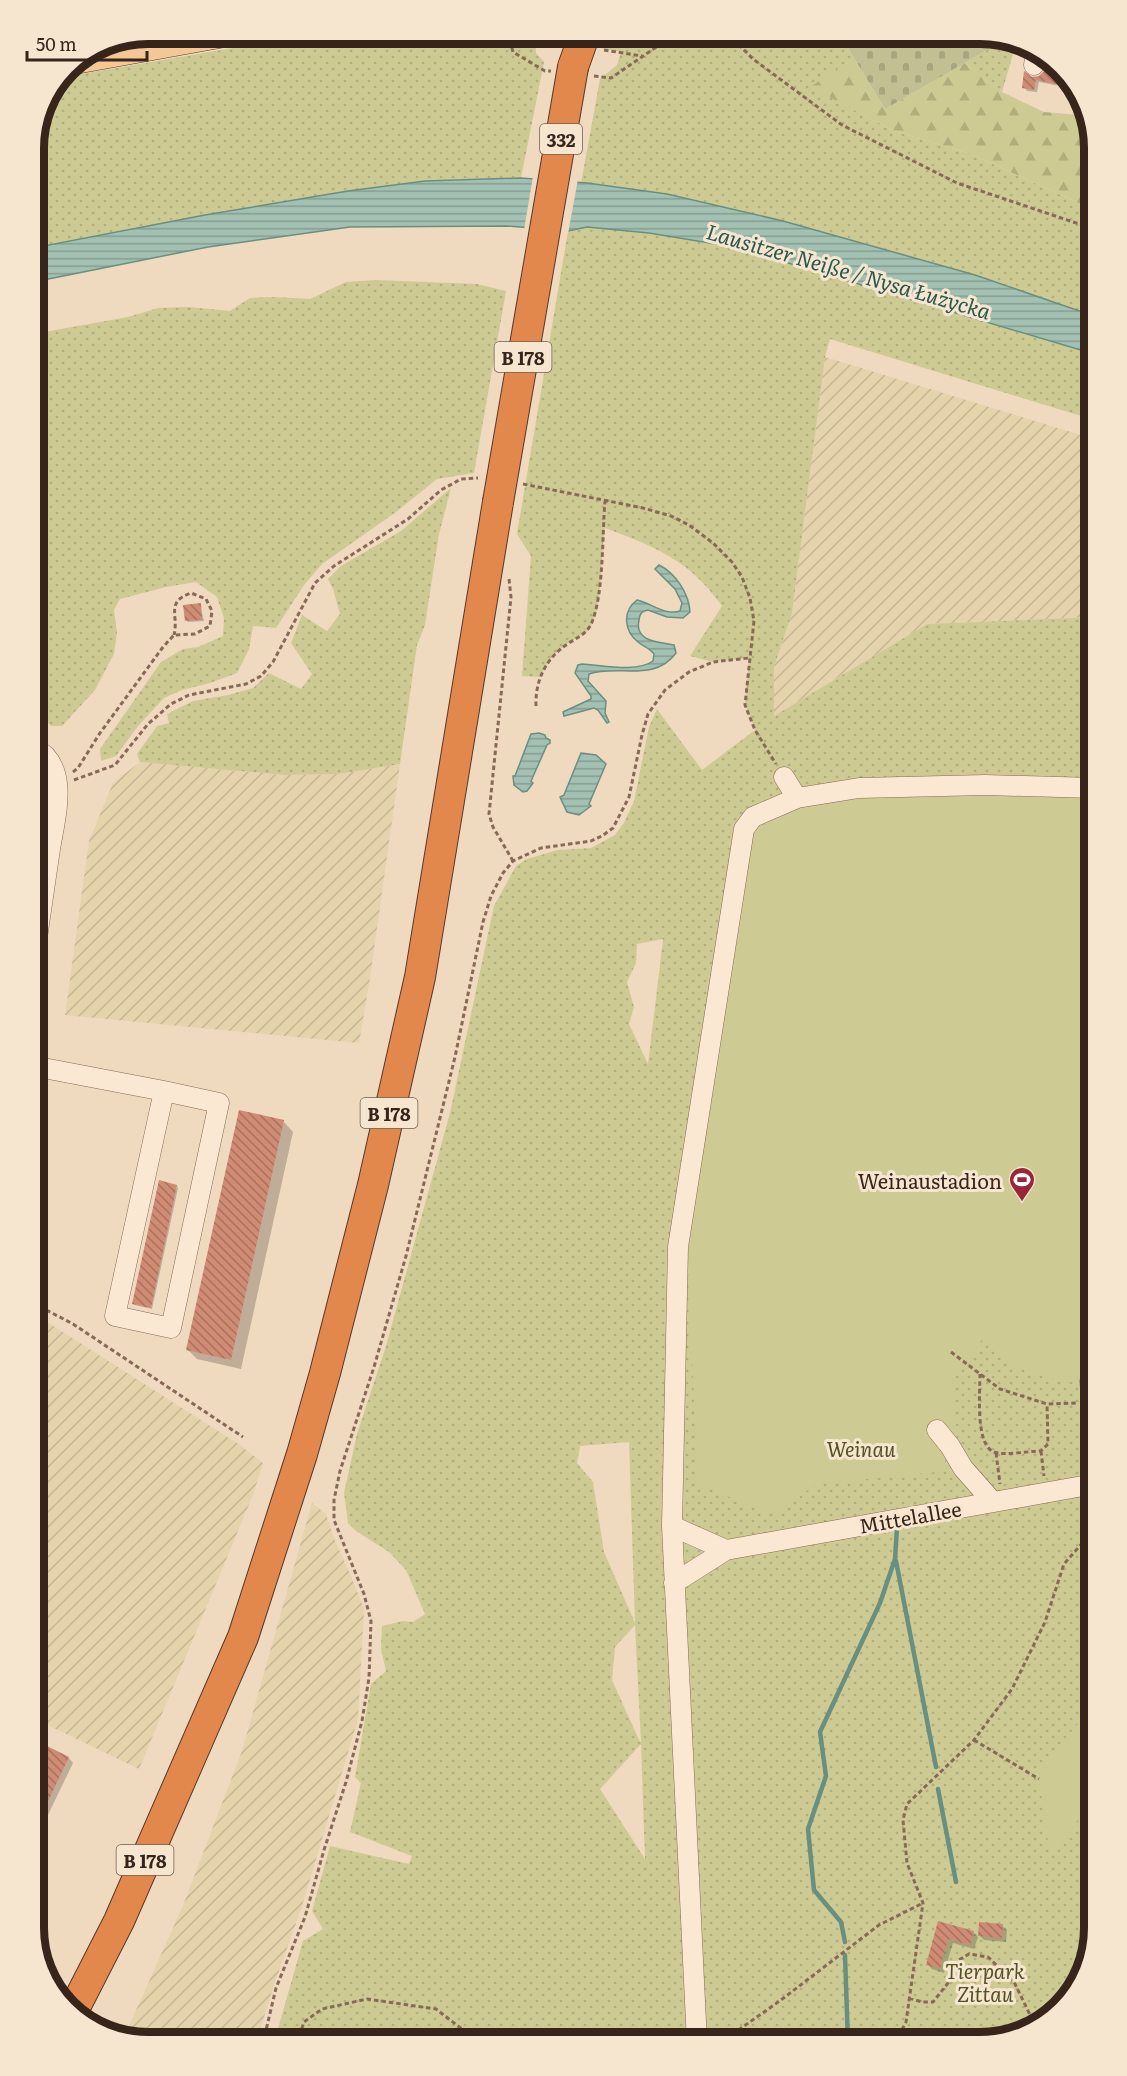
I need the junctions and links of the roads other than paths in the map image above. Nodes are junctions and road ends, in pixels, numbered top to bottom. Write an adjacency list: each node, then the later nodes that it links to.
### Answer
1 (169, 44): 4 (main road)
2 (573, 44): 5 (highway, 332)
3 (591, 44): 5 (highway, 332)
4 (94, 58)
5 (573, 68): 6 (highway, 332, bridge)
6 (548, 211): 22 (highway, B 178, bridge)
7 (44, 754): 12 (street)
8 (784, 777): 10 (street)
9 (1084, 788): 10 (street)
10 (797, 798): 19 (street)
11 (44, 827): 12 (street)
12 (50, 849): 13 (street)
13 (44, 890)
14 (44, 1068): 15 (street)
15 (164, 1091): 15 (street)
16 (937, 1430): 18 (street)
17 (1084, 1486): 18 (street, Mittelallee)
18 (997, 1500): 20 (street, Mittelallee)
19 (672, 1526): 20 (street); 21 (street)
20 (726, 1550): 21 (street, Mittelallee)
21 (674, 1583): 23 (street)
22 (76, 2004)
23 (696, 2032)

